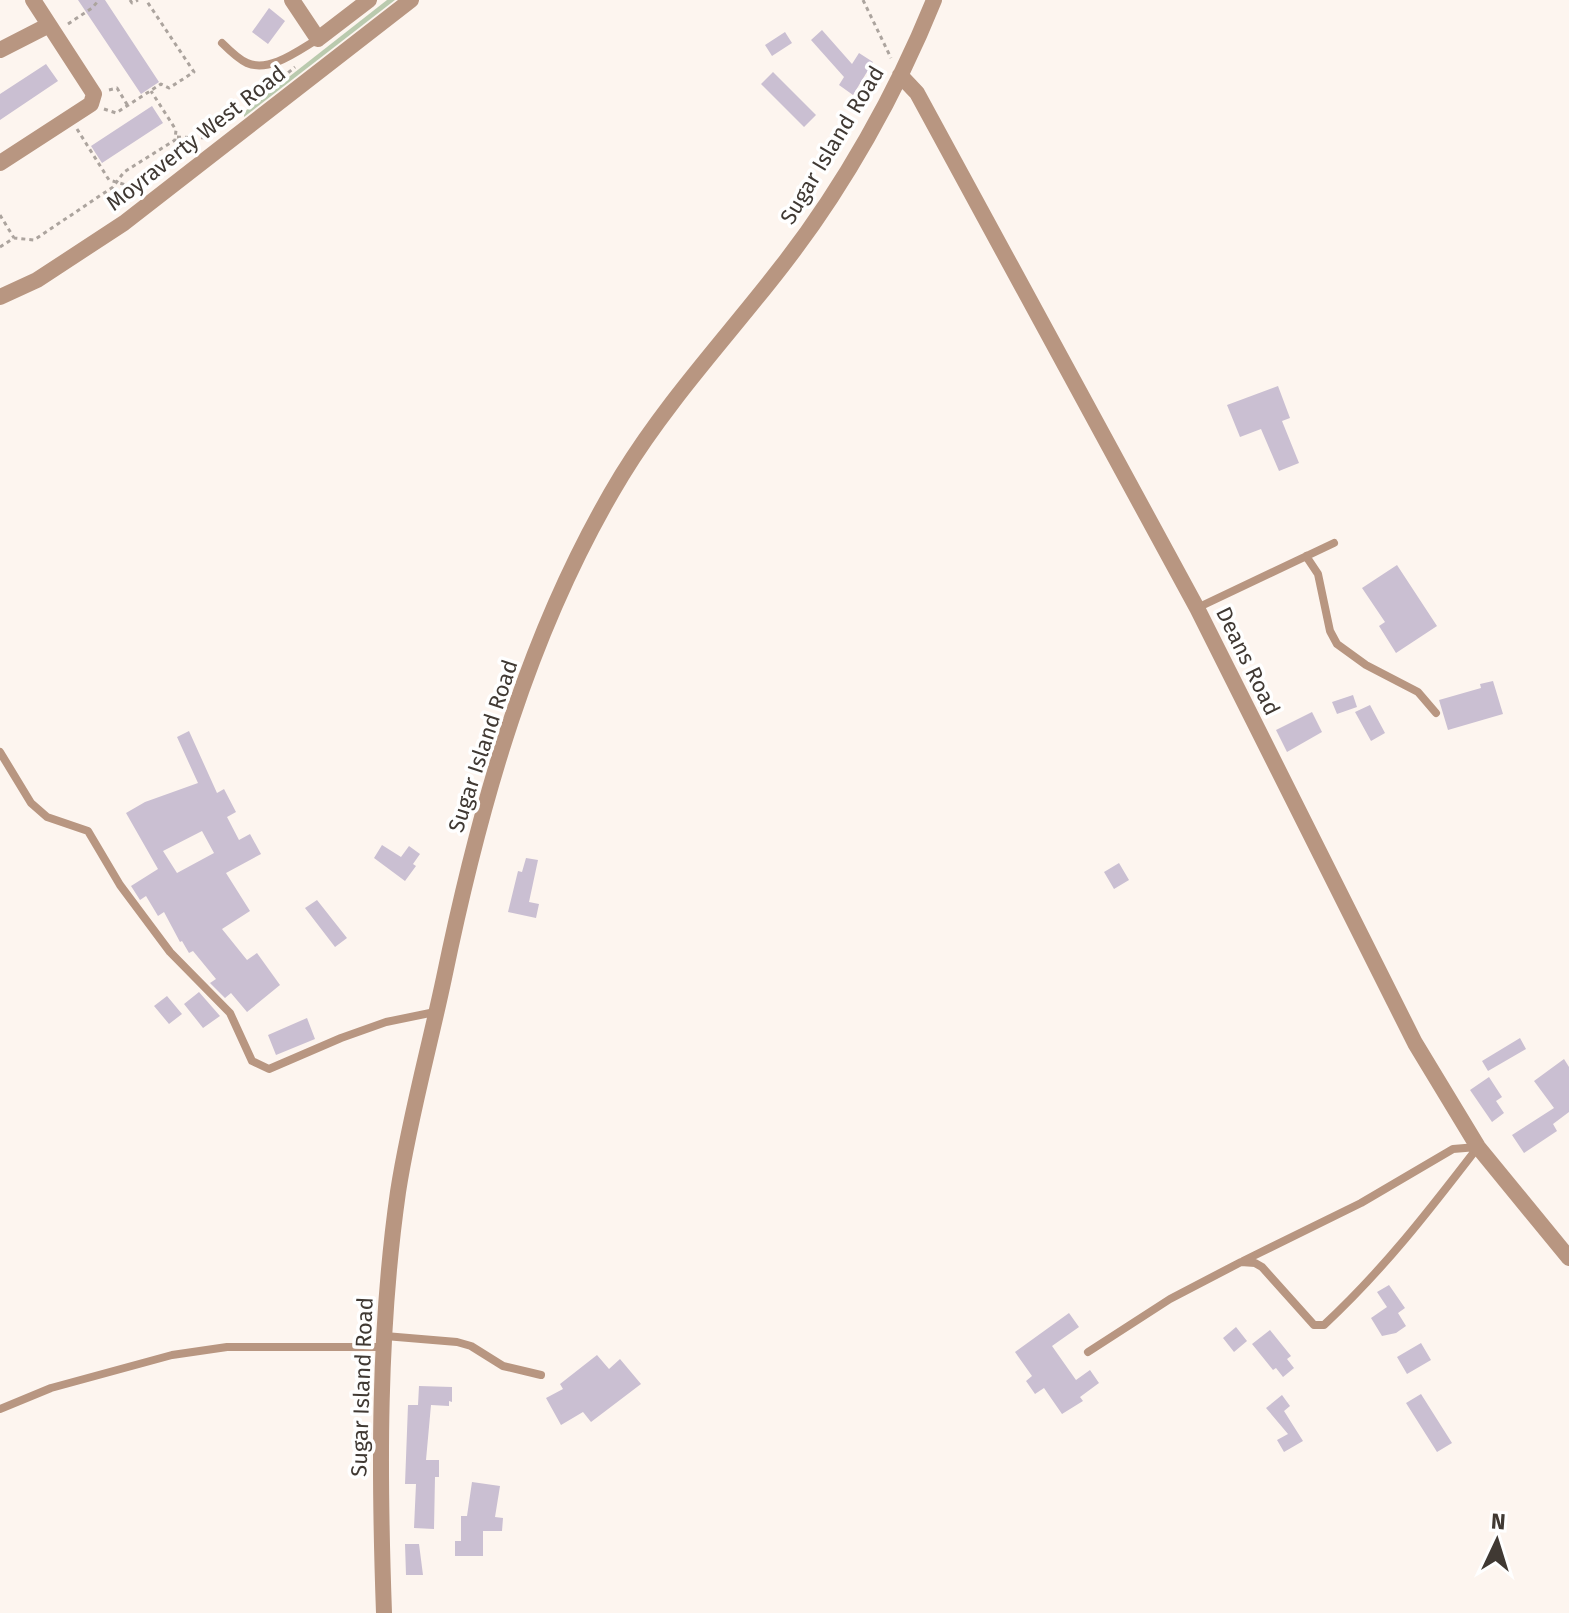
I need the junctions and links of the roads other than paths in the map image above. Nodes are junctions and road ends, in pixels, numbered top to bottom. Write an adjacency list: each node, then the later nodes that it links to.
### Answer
1 (33, 0): 6 (street)
2 (292, 0): 7 (street)
3 (369, 0): 7 (street)
4 (411, 0): 12 (street, Moyraverty West Road)
5 (934, 0): 10 (street, Sugar Island Road)
6 (52, 29): 9 (street); 11 (street)
7 (318, 39): 8 (lane)
8 (222, 43)
9 (0, 50)
10 (900, 75): 15 (street, Deans Road); 18 (street, Sugar Island Road)
11 (0, 163)
12 (0, 297)
13 (1334, 543): 14 (lane)
14 (1306, 556): 15 (lane); 16 (lane)
15 (1197, 608): 19 (street, Deans Road)
16 (1436, 713)
17 (0, 752): 18 (lane)
18 (436, 1012): 22 (street, Sugar Island Road)
19 (1478, 1147): 20 (street, Deans Road); 21 (lane); 21 (lane)
20 (1569, 1258)
21 (1241, 1262): 23 (lane)
22 (384, 1342): 24 (lane); 25 (lane); 26 (street, Sugar Island Road)
23 (1088, 1352)
24 (541, 1375)
25 (0, 1409)
26 (384, 1613)

